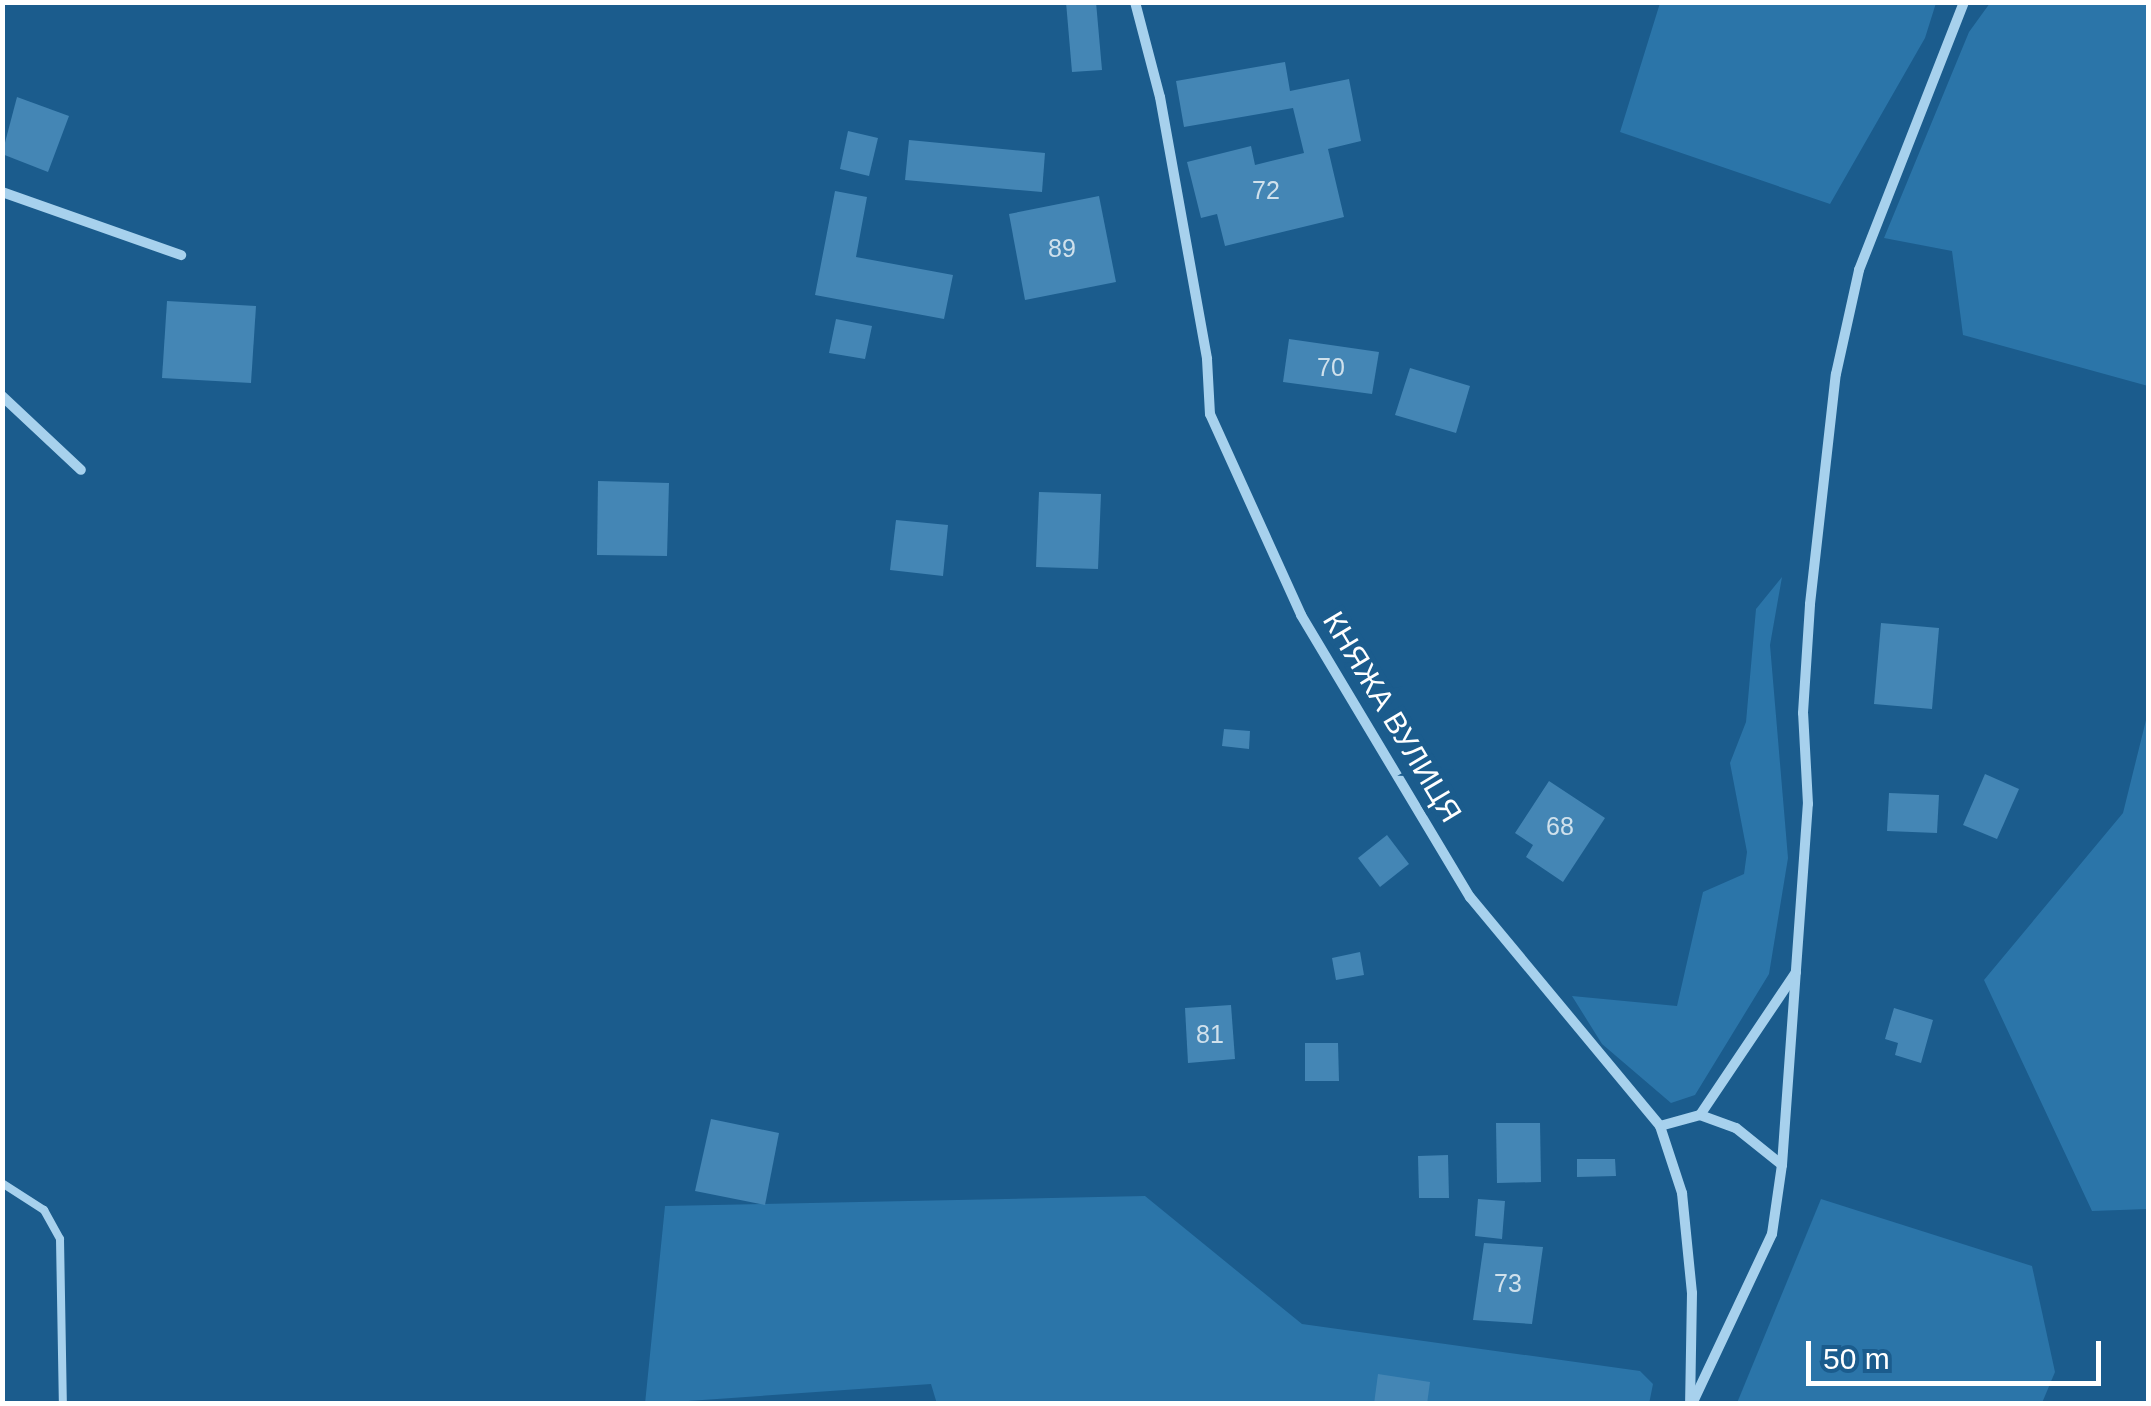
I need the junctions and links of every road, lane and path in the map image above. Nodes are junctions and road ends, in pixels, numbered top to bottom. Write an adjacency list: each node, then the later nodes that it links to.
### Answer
1 (1135, 2): 9 (street, КНЯЖА ВУЛИЦЯ)
2 (1964, 2): 7 (street)
3 (2, 192): 4 (street)
4 (181, 255)
5 (2, 396): 6 (street)
6 (81, 470)
7 (1796, 972): 8 (street); 10 (street)
8 (1700, 1114): 9 (street); 10 (street)
9 (1660, 1126): 13 (street, КНЯЖА ВУЛИЦЯ)
10 (1782, 1164): 13 (street)
11 (2, 1184): 12 (lane)
12 (64, 1404)
13 (1691, 1404)

